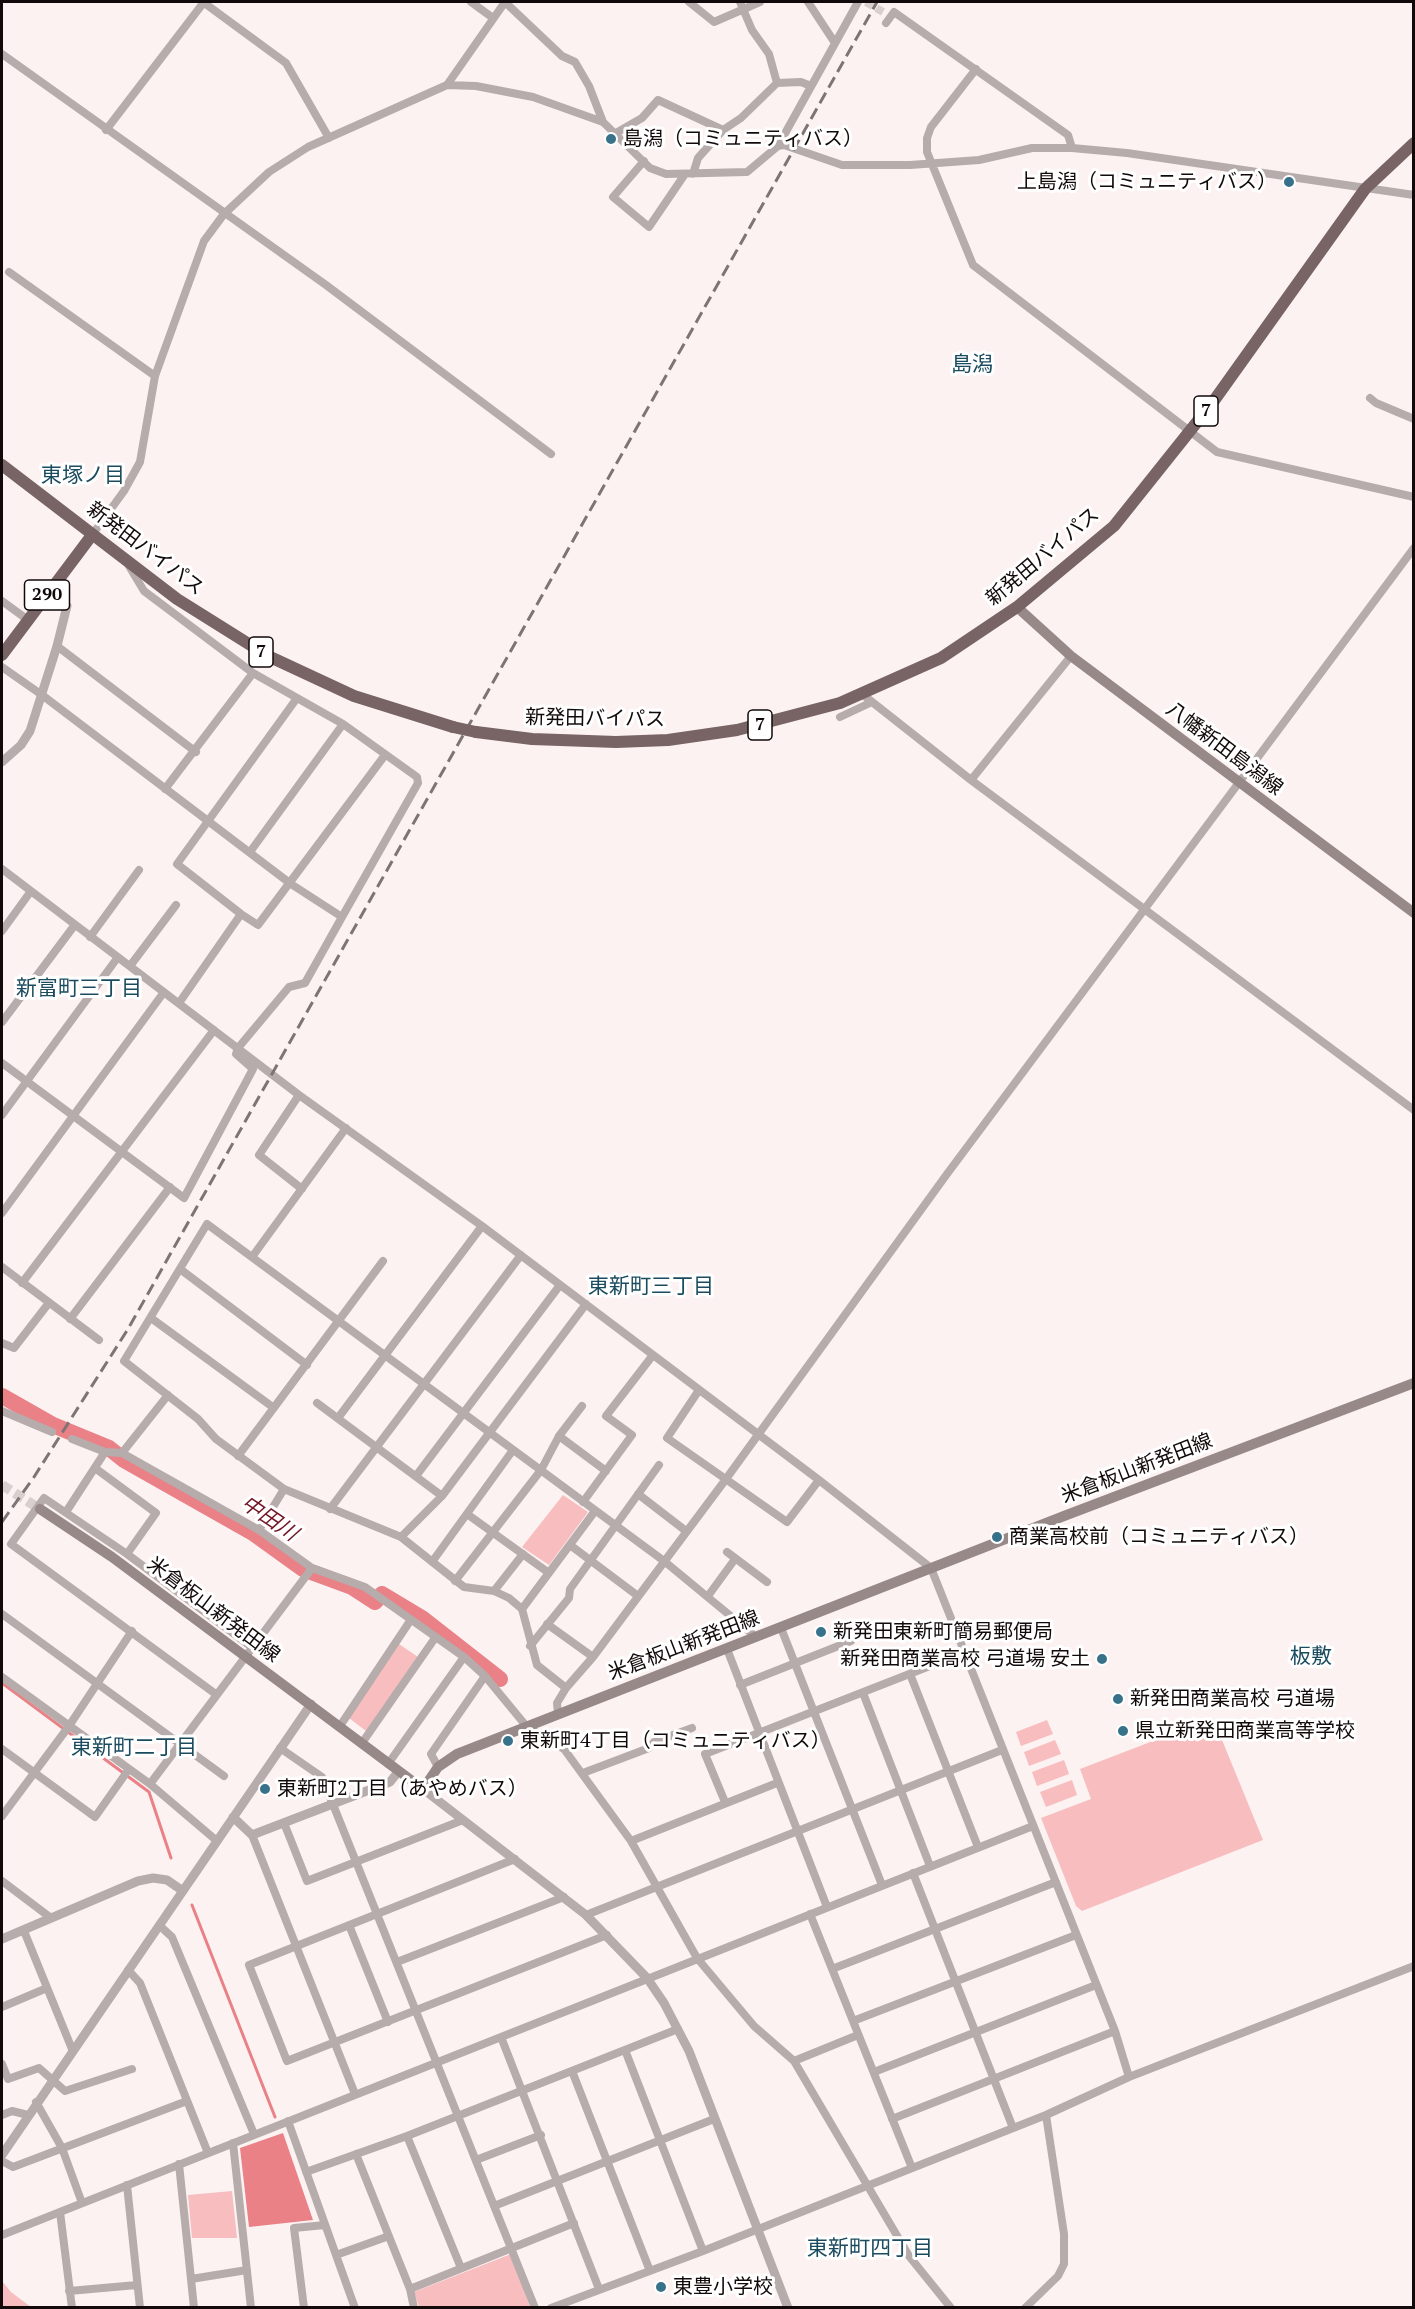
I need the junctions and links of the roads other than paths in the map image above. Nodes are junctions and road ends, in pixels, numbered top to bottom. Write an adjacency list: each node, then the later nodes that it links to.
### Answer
1 (203, 2): 19 (street); 22 (street)
2 (471, 2): 11 (street)
3 (505, 2): 11 (street); 18 (street)
4 (689, 2): 9 (street)
5 (740, 2): 9 (street)
6 (760, 2): 9 (street)
7 (808, 2): 12 (street)
8 (858, 2): 12 (street)
9 (743, 10): 15 (street)
10 (887, 16): 14 (street)
11 (493, 18): 16 (street)
12 (835, 43): 17 (street)
13 (2, 54): 19 (street)
14 (976, 69): 25 (street); 27 (street)
15 (777, 83): 17 (street); 20 (street)
16 (447, 85): 18 (street); 22 (street)
17 (811, 86): 24 (street)
18 (603, 122): 21 (street)
19 (106, 130): 31 (street)
20 (723, 130): 21 (street); 28 (street)
21 (616, 134): 26 (street)
22 (329, 138): 31 (street)
23 (1413, 143): 29 (highway, 新発田バイパス / 7)
24 (777, 146): 27 (street); 28 (street)
25 (1072, 148): 27 (street); 29 (street)
26 (644, 161): 28 (street); 28 (street)
27 (931, 164): 36 (street)
28 (689, 174)
29 (1365, 189): 30 (street); 36 (highway, 新発田バイパス / 7)
30 (1413, 195)
31 (224, 214): 33 (street); 37 (street)
32 (9, 272): 33 (street)
33 (155, 376): 40 (street)
34 (1370, 398): 35 (street)
35 (1413, 419)
36 (1190, 432): 39 (street); 45 (highway, 新発田バイパス / 7)
37 (551, 454)
38 (2, 465): 40 (highway, 新発田バイパス / 7)
39 (1413, 497)
40 (92, 535): 42 (highway, 新発田バイパス / 7); 43 (highway, 290)
41 (1413, 548): 61 (street)
42 (129, 564): 51 (street); 54 (highway, 新発田バイパス / 7, bridge)
43 (53, 588): 46 (highway, 290); 47 (street)
44 (2, 601): 46 (street)
45 (1017, 607): 49 (main road, 八幡新田島潟線); 54 (highway, 新発田バイパス / 7)
46 (28, 620): 48 (highway, 290)
47 (57, 646): 52 (street); 57 (street)
48 (2, 655)
49 (1071, 656): 60 (street); 61 (main road, 八幡新田島潟線)
50 (2, 667): 52 (street)
51 (253, 673): 53 (street); 57 (street)
52 (42, 695): 59 (street); 62 (street)
53 (297, 698): 56 (street); 63 (street)
54 (867, 698): 55 (street); 60 (street)
55 (840, 717)
56 (343, 724): 58 (street); 64 (street)
57 (196, 752): 62 (street)
58 (385, 755): 67 (street); 73 (street)
59 (2, 762)
60 (971, 780): 70 (street)
61 (1239, 784): 70 (street); 71 (main road, 八幡新田島潟線)
62 (165, 789): 63 (street)
63 (208, 819): 64 (street); 72 (street)
64 (250, 852): 67 (street)
65 (2, 869): 68 (street)
66 (139, 870): 76 (street)
67 (291, 884): 72 (street); 73 (street)
68 (31, 891): 74 (street); 75 (street)
69 (176, 905): 78 (street)
70 (1146, 910): 87 (street); 125 (street)
71 (1413, 913)
72 (241, 914): 80 (street)
73 (342, 917): 83 (street)
74 (74, 926): 76 (street); 81 (street)
75 (2, 931)
76 (90, 937): 77 (street)
77 (118, 957): 78 (street); 85 (street)
78 (130, 966): 79 (street)
79 (164, 992): 80 (street); 89 (street)
80 (179, 1003): 82 (street)
81 (2, 1022)
82 (214, 1030): 83 (street); 91 (street)
83 (238, 1048): 86 (street); 92 (street)
84 (2, 1063): 85 (street)
85 (27, 1082): 88 (street); 89 (street)
86 (299, 1095): 90 (street); 93 (street)
87 (1413, 1110)
88 (2, 1115)
89 (75, 1117): 91 (street); 94 (street)
90 (346, 1128): 93 (street); 95 (street)
91 (122, 1152): 92 (street); 101 (street)
92 (170, 1187): 106 (street)
93 (302, 1189): 97 (street)
94 (2, 1213)
95 (482, 1226): 96 (street); 110 (street)
96 (521, 1255): 102 (street); 114 (street)
97 (252, 1257): 100 (street); 107 (street)
98 (383, 1261): 107 (street)
99 (2, 1267): 101 (street)
100 (180, 1269): 105 (street); 112 (street)
101 (22, 1283): 103 (street)
102 (560, 1285): 104 (street); 121 (street)
103 (48, 1304): 106 (street); 109 (street)
104 (586, 1304): 111 (street); 124 (street)
105 (151, 1318): 116 (street); 119 (street)
106 (70, 1319): 108 (street)
107 (339, 1322): 110 (street); 112 (street)
108 (99, 1340)
109 (2, 1343)
110 (383, 1354): 114 (street); 122 (street)
111 (653, 1355): 115 (street); 136 (street)
112 (307, 1365): 119 (street)
113 (1413, 1383): 163 (main road, 米倉板山新発田線)
114 (424, 1384): 121 (street); 128 (street)
115 (699, 1390): 125 (street); 138 (street)
116 (168, 1395): 131 (street); 132 (street)
117 (317, 1403): 122 (street)
118 (582, 1406): 126 (street)
119 (274, 1408): 132 (street)
120 (2, 1412): 123 (street)
121 (464, 1414): 124 (street); 137 (street)
122 (338, 1418): 128 (street)
123 (52, 1431)
124 (489, 1432): 129 (street); 142 (street)
125 (759, 1434): 138 (street); 139 (street)
126 (559, 1436): 135 (street); 136 (street)
127 (72, 1439): 130 (street)
128 (377, 1447): 137 (street); 145 (street)
129 (513, 1450): 135 (street); 148 (street)
130 (105, 1452): 131 (street); 134 (street)
131 (122, 1453): 150 (street)
132 (238, 1456): 140 (street)
133 (659, 1465): 141 (street)
134 (95, 1468): 147 (street); 156 (street)
135 (541, 1470): 143 (street); 152 (street)
136 (606, 1471): 143 (street)
137 (416, 1476): 142 (street)
138 (726, 1479): 139 (street); 151 (street)
139 (819, 1480): 163 (street)
140 (284, 1490): 145 (street); 150 (street)
141 (638, 1494): 149 (street); 151 (street)
142 (442, 1496): 153 (street)
143 (583, 1502): 146 (street)
144 (40, 1509): 185 (main road, 米倉板山新発田線)
145 (330, 1509): 153 (street)
146 (595, 1510): 149 (street); 154 (street)
147 (66, 1512): 156 (street); 175 (street)
148 (467, 1514): 152 (street); 160 (street)
149 (615, 1525): 159 (street); 161 (street)
150 (259, 1530): 162 (street)
151 (686, 1531): 161 (street)
152 (492, 1533): 157 (street); 165 (street)
153 (401, 1537): 160 (street)
154 (570, 1545): 159 (street); 164 (street)
155 (727, 1552): 158 (street)
156 (127, 1554): 180 (street)
157 (523, 1554): 164 (street); 167 (street)
158 (735, 1558): 166 (street); 169 (street)
159 (590, 1560): 168 (street); 173 (street)
160 (432, 1562): 165 (street)
161 (664, 1562): 168 (street); 169 (street)
162 (312, 1568): 172 (street); 180 (street)
163 (931, 1568): 174 (main road, 米倉板山新発田線); 182 (street)
164 (549, 1573): 170 (street)
165 (455, 1581): 167 (street)
166 (767, 1582)
167 (494, 1591): 170 (street)
168 (638, 1596): 184 (street)
169 (708, 1596): 176 (street)
170 (522, 1609): 179 (street)
171 (2, 1614): 190 (street)
172 (410, 1621): 177 (street); 198 (street)
173 (547, 1624): 179 (street); 184 (street)
174 (781, 1628): 176 (main road, 米倉板山新発田線); 186 (street)
175 (132, 1631): 190 (street); 194 (street)
176 (756, 1637): 181 (main road, 米倉板山新発田線)
177 (435, 1638): 183 (street); 204 (street)
178 (850, 1641): 186 (street)
179 (530, 1646): 192 (street)
180 (253, 1648): 185 (street)
181 (727, 1649): 191 (street); 197 (main road, 米倉板山新発田線)
182 (963, 1653): 187 (street); 207 (street)
183 (464, 1657): 188 (street); 208 (street)
184 (593, 1657): 192 (street)
185 (245, 1658): 194 (street); 195 (main road, 米倉板山新発田線)
186 (794, 1663): 191 (street); 196 (street)
187 (910, 1674): 193 (street); 213 (street)
188 (485, 1676): 200 (street); 209 (street)
189 (3, 1682): 199 (street)
190 (97, 1682): 199 (street); 203 (street)
191 (740, 1685): 202 (street)
192 (566, 1688): 197 (street)
193 (863, 1693): 196 (street); 219 (street)
194 (217, 1695): 203 (street)
195 (310, 1704): 198 (main road, 米倉板山新発田線); 205 (street)
196 (813, 1712): 202 (street); 222 (street)
197 (558, 1714): 200 (main road, 米倉板山新発田線)
198 (340, 1725): 204 (main road, 米倉板山新発田線)
199 (69, 1726): 210 (street); 211 (street)
200 (526, 1727): 209 (main road, 米倉板山新発田線); 214 (street)
201 (692, 1728): 214 (street)
202 (758, 1734): 216 (street); 220 (street)
203 (180, 1743): 215 (street); 217 (street)
204 (362, 1743): 208 (main road, 米倉板山新発田線)
205 (279, 1748): 221 (street); 224 (street)
206 (2, 1749): 211 (street)
207 (1002, 1750): 213 (street); 227 (street)
208 (388, 1764): 212 (main road, 米倉板山新発田線)
209 (438, 1767): 218 (main road, 米倉板山新発田線)
210 (129, 1769): 211 (street); 217 (street)
211 (35, 1772): 223 (street)
212 (398, 1772): 218 (main road, 米倉板山新発田線); 221 (street)
213 (949, 1772): 219 (street); 232 (street)
214 (583, 1773): 231 (street)
215 (224, 1776)
216 (777, 1783): 220 (street); 228 (street)
217 (150, 1784): 230 (street)
218 (423, 1789): 225 (street)
219 (901, 1791): 222 (street); 235 (street)
220 (725, 1802): 231 (street)
221 (334, 1804): 226 (street); 234 (street)
222 (852, 1810): 228 (street); 239 (street)
223 (2, 1816)
224 (233, 1817): 229 (street); 230 (street)
225 (463, 1820): 233 (street); 234 (street)
226 (284, 1823): 229 (street); 234 (street)
227 (1033, 1826): 232 (street); 238 (street)
228 (797, 1832): 240 (street); 243 (street)
229 (252, 1835): 255 (street)
230 (217, 1841): 241 (street)
231 (631, 1841): 240 (street)
232 (978, 1847): 235 (street)
233 (515, 1859): 242 (street); 244 (street)
234 (357, 1861): 244 (street)
235 (930, 1866): 236 (street)
236 (913, 1873): 239 (street); 250 (street)
237 (2, 1881): 247 (street)
238 (1056, 1882): 250 (street); 253 (street)
239 (882, 1885): 243 (street)
240 (658, 1886): 246 (street); 256 (street)
241 (183, 1891): 247 (street); 248 (street)
242 (564, 1897): 246 (street); 257 (street)
243 (827, 1907): 245 (street)
244 (378, 1914): 249 (street); 257 (street)
245 (810, 1914): 256 (street); 259 (street)
246 (586, 1915): 252 (street)
247 (51, 1917): 251 (street)
248 (160, 1926): 260 (street); 298 (street)
249 (349, 1926): 255 (street); 268 (street)
250 (935, 1930): 259 (street); 262 (street)
251 (24, 1931): 254 (street); 264 (street)
252 (607, 1935): 261 (street); 266 (street)
253 (1076, 1935): 262 (street); 263 (street)
254 (2, 1939)
255 (297, 1946): 274 (street); 274 (street)
256 (697, 1958): 261 (street); 277 (street)
257 (397, 1962): 266 (street)
258 (1413, 1966): 283 (street)
259 (832, 1969): 267 (street)
260 (128, 1970): 275 (street); 288 (street)
261 (647, 1978): 269 (street); 273 (street)
262 (956, 1983): 267 (street); 271 (street)
263 (1096, 1985): 270 (street); 271 (street)
264 (47, 1988): 265 (street); 275 (street)
265 (2, 2007)
266 (417, 2011): 268 (street); 278 (street)
267 (853, 2021): 272 (street)
268 (388, 2022): 274 (street)
269 (678, 2029): 276 (street); 294 (street)
270 (1115, 2031): 283 (street); 284 (street)
271 (975, 2032): 282 (street); 284 (street)
272 (858, 2035): 277 (street); 282 (street)
273 (501, 2037): 278 (street); 286 (street)
274 (334, 2043): 287 (street)
275 (72, 2049): 285 (street)
276 (625, 2050): 281 (street); 301 (street)
277 (794, 2061): 315 (street)
278 (437, 2062): 287 (street); 292 (street)
279 (2, 2064): 285 (street)
280 (132, 2069): 285 (street)
281 (572, 2071): 286 (street); 308 (street)
282 (873, 2072): 295 (street)
283 (1129, 2077): 293 (street)
284 (994, 2079): 295 (street); 297 (street)
285 (51, 2080): 289 (street)
286 (522, 2090): 292 (street); 299 (street)
287 (355, 2094): 296 (street)
288 (188, 2101): 303 (street); 304 (street)
289 (36, 2102): 291 (street); 303 (street)
290 (2, 2115): 291 (street)
291 (28, 2115): 306 (street)
292 (458, 2115): 300 (street); 307 (street)
293 (1046, 2115): 297 (street); 346 (street)
294 (714, 2119): 301 (street); 321 (street)
295 (892, 2119): 311 (street)
296 (288, 2121): 298 (street); 312 (street)
297 (1013, 2128): 311 (street)
298 (254, 2134): 302 (street)
299 (541, 2135): 307 (street); 313 (street)
300 (407, 2136): 305 (street); 327 (street)
301 (661, 2140): 308 (street); 325 (street)
302 (233, 2143): 304 (street); 328 (street)
303 (62, 2148): 309 (street); 316 (street)
304 (208, 2153): 310 (street)
305 (356, 2154): 312 (street); 323 (street)
306 (2, 2155)
307 (476, 2160): 317 (street)
308 (608, 2161): 313 (street); 329 (street)
309 (2, 2162)
310 (179, 2164): 314 (street); 330 (street)
311 (912, 2168): 315 (street)
312 (306, 2172): 320 (street)
313 (558, 2180): 317 (street); 319 (street)
314 (127, 2185): 316 (street); 331 (street)
315 (868, 2186): 321 (street); 345 (street)
316 (82, 2203): 318 (street)
317 (494, 2206): 324 (street)
318 (60, 2212): 322 (street); 334 (street)
319 (574, 2223): 324 (street); 333 (street)
320 (325, 2225): 326 (street); 339 (street)
321 (758, 2230): 325 (street); 344 (street)
322 (2, 2235)
323 (389, 2236): 326 (street); 332 (street)
324 (511, 2248): 327 (street); 342 (street)
325 (703, 2251): 329 (street)
326 (336, 2255): 340 (street)
327 (461, 2268): 332 (street)
328 (247, 2270): 330 (street); 338 (street)
329 (650, 2271): 333 (street)
330 (191, 2279): 337 (street)
331 (137, 2285): 334 (street); 336 (street)
332 (410, 2289): 341 (street)
333 (599, 2289): 343 (street)
334 (69, 2291): 335 (street)
335 (72, 2307)
336 (140, 2307)
337 (194, 2307)
338 (251, 2307)
339 (304, 2307)
340 (355, 2307)
341 (414, 2307)
342 (535, 2307)
343 (551, 2307)
344 (788, 2307)
345 (951, 2307)
346 (1025, 2307)

